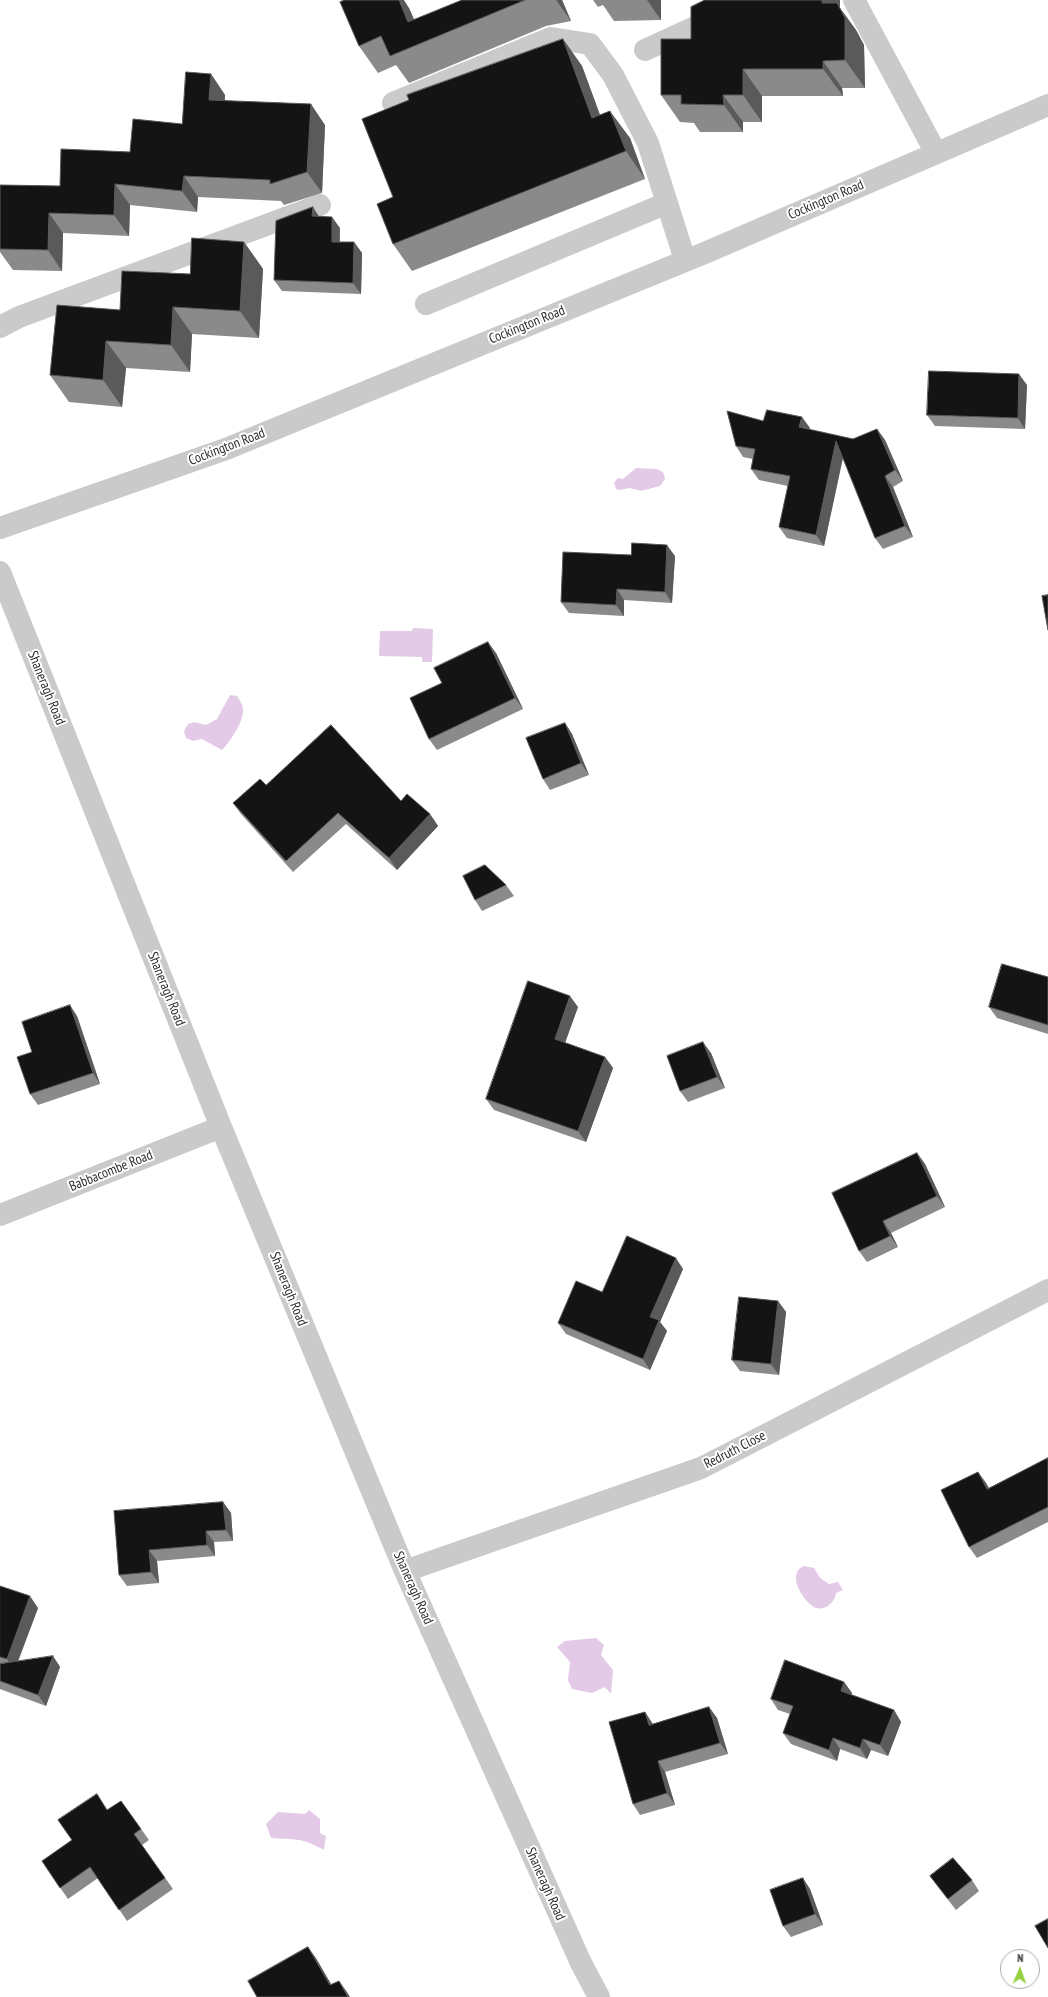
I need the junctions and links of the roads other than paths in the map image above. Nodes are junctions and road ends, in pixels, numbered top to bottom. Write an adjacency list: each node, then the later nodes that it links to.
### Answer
1 (754, 0): 3 (street)
2 (854, 0): 6 (street)
3 (645, 50)
4 (393, 103): 7 (street)
5 (1048, 105): 6 (street, Cockington Road)
6 (936, 153): 9 (street, Cockington Road)
7 (667, 203): 9 (street); 10 (street)
8 (320, 204): 11 (street)
9 (685, 260): 12 (street, Cockington Road)
10 (426, 304)
11 (0, 327)
12 (0, 528)
13 (0, 572): 14 (street, Shaneragh Road)
14 (221, 1127): 15 (street, Babbacombe Road); 17 (street, Shaneragh Road)
15 (0, 1214)
16 (1048, 1290): 17 (street, Redruth Close)
17 (405, 1571): 18 (street, Shaneragh Road)
18 (599, 1997)

